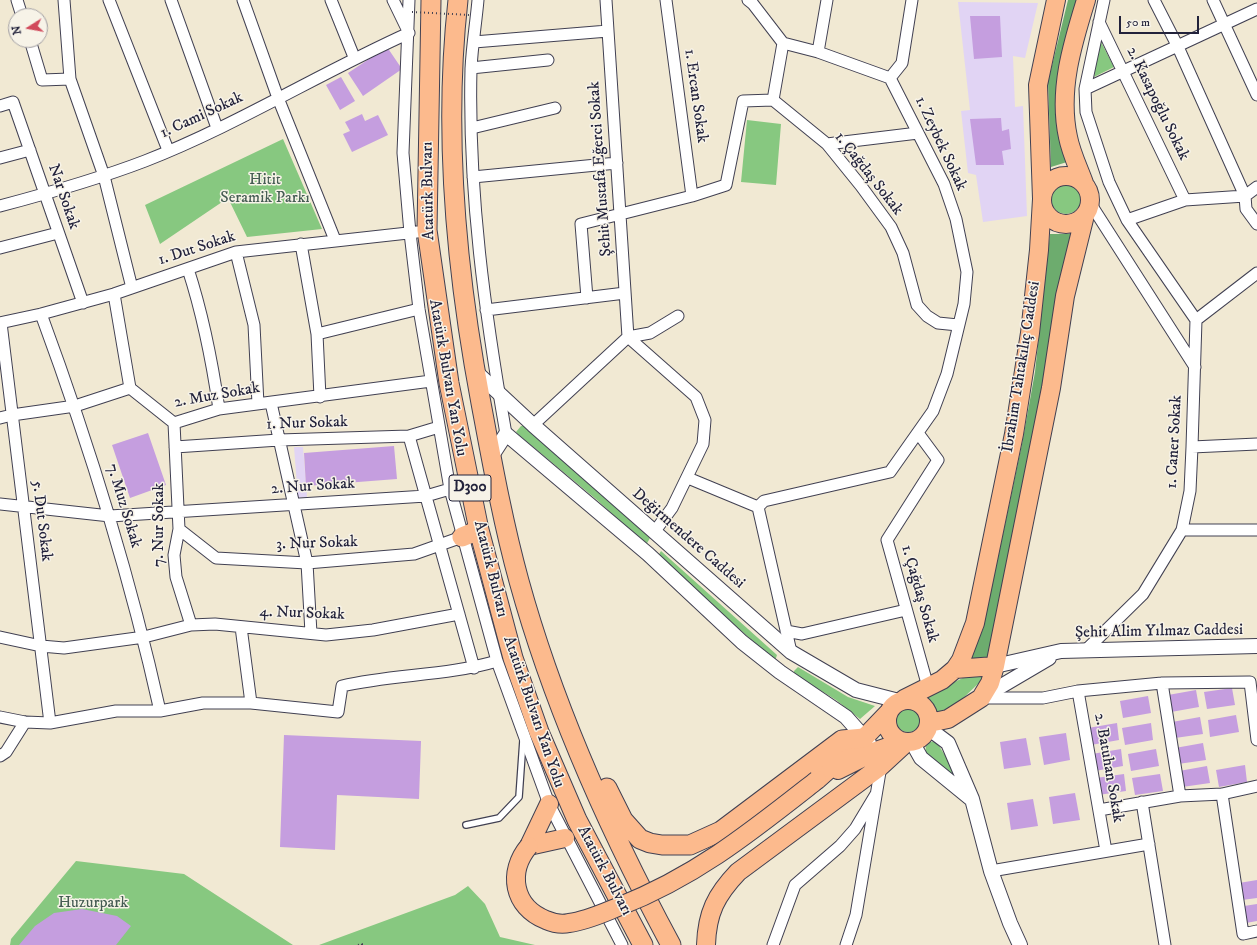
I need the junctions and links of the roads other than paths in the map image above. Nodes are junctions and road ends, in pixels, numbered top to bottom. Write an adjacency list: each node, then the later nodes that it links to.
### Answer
1 (64, 0): 36 (street)
2 (109, 0): 48 (street)
3 (170, 0): 43 (street)
4 (242, 0): 39 (street)
5 (331, 0): 31 (street)
6 (393, 0): 25 (street)
7 (409, 0): 25 (street, Atatürk Bulvarı Yan Yolu)
8 (431, 0): 65 (highway, Atatürk Bulvarı / D300)
9 (458, 0): 88 (highway, Atatürk Bulvarı / D300)
10 (478, 0): 26 (street)
11 (606, 0): 24 (street, Şehit Mustafa Eğerci Sokak)
12 (666, 0): 56 (street, 1. Ercan Sokak)
13 (826, 0): 30 (street)
14 (912, 0): 35 (street)
15 (1056, 0): 58 (main road, İbrahim Tahtakılıç Caddesi)
16 (1086, 0): 53 (main road)
17 (1104, 0): 22 (street)
18 (1154, 0): 28 (street)
19 (1213, 0): 23 (street)
20 (752, 1): 27 (street)
21 (1257, 9): 23 (street)
22 (1099, 22): 34 (street, 2. Kasapoğlu Sokak); 37 (street)
23 (1224, 24): 28 (street); 38 (street)
24 (608, 31): 26 (street); 50 (street, Şehit Mustafa Eğerci Sokak)
25 (409, 33): 31 (street, 1. Cami Sokak); 65 (street, Atatürk Bulvarı Yan Yolu)
26 (474, 42): 33 (street)
27 (783, 43): 30 (street); 40 (street)
28 (1178, 46): 34 (street); 57 (street)
29 (32, 48): 36 (street)
30 (818, 52): 35 (street)
31 (354, 57): 39 (street, 1. Cami Sokak)
32 (548, 60): 33 (street)
33 (471, 68): 44 (street)
34 (1123, 72): 37 (street); 59 (street, 2. Kasapoğlu Sokak)
35 (890, 78): 45 (street, 1. Zeybek Sokak)
36 (70, 79): 51 (street)
37 (1086, 89): 63 (street)
38 (1257, 95)
39 (278, 98): 43 (street, 1. Cami Sokak); 67 (street)
40 (773, 100): 46 (street, 1. Çağdaş Sokak); 56 (street)
41 (0, 106): 47 (street, Nar Sokak)
42 (555, 108): 44 (street)
43 (218, 128): 48 (street, 1. Cami Sokak)
44 (472, 128): 52 (street)
45 (918, 133): 46 (street); 84 (street, 1. Zeybek Sokak)
46 (827, 144): 84 (street, 1. Çağdaş Sokak)
47 (30, 150): 49 (street); 55 (street, Nar Sokak)
48 (168, 150): 51 (street, 1. Cami Sokak)
49 (0, 158)
50 (617, 163): 52 (street); 62 (street, Şehit Mustafa Eğerci Sokak)
51 (104, 176): 55 (street, 1. Cami Sokak); 73 (street)
52 (473, 177): 79 (street)
53 (1084, 184): 58 (main road); 61 (main road)
54 (1257, 187): 57 (street)
55 (45, 194): 60 (street, 1. Cami Sokak); 66 (street, Nar Sokak)
56 (692, 196): 62 (street)
57 (1245, 196): 59 (street); 64 (street)
58 (1042, 199): 61 (main road); 143 (main road, İbrahim Tahtakılıç Caddesi)
59 (1185, 200): 63 (street)
60 (0, 206)
61 (1088, 209): 87 (street); 141 (main road, İbrahim Tahtakılıç Caddesi)
62 (620, 216): 74 (street, Şehit Mustafa Eğerci Sokak); 76 (street)
63 (1127, 220): 82 (street)
64 (1257, 224)
65 (418, 231): 67 (street, 1. Dut Sokak); 78 (street, Atatürk Bulvarı Yan Yolu); 122 (highway, Atatürk Bulvarı / D300)
66 (58, 233): 69 (street); 77 (street, Nar Sokak)
67 (335, 240): 68 (street, 1. Dut Sokak)
68 (301, 244): 70 (street, 1. Dut Sokak); 85 (street)
69 (0, 248)
70 (236, 252): 71 (street, 1. Dut Sokak); 94 (street)
71 (188, 269): 73 (street, 1. Dut Sokak); 96 (street)
72 (1257, 273): 82 (street)
73 (132, 288): 75 (street, 1. Dut Sokak)
74 (625, 293): 76 (street); 86 (street, Şehit Mustafa Eğerci Sokak)
75 (114, 294): 77 (street, 1. Dut Sokak); 90 (street)
76 (587, 298): 79 (street)
77 (83, 303): 80 (street, 1. Dut Sokak)
78 (419, 309): 85 (street); 89 (street, Atatürk Bulvarı Yan Yolu)
79 (486, 310): 91 (street)
80 (41, 314): 83 (street, 1. Dut Sokak); 95 (street, 7. Muz Sokak)
81 (678, 316): 86 (street)
82 (1196, 320): 87 (street, 1. Caner Sokak)
83 (0, 323): 97 (street, 5. Dut Sokak)
84 (958, 326): 102 (street, 1. Zeybek Sokak)
85 (317, 334): 92 (street)
86 (628, 337): 100 (street); 110 (street)
87 (1195, 367): 108 (street, 1. Caner Sokak)
88 (475, 370): 91 (street, Değirmendere Caddesi); 109 (highway, Atatürk Bulvarı / D300)
89 (431, 381): 92 (street, 2. Muz Sokak); 101 (street, Atatürk Bulvarı Yan Yolu)
90 (130, 388): 95 (street); 99 (street, 2. Muz Sokak)
91 (499, 394): 100 (street, Değirmendere Caddesi); 103 (street)
92 (320, 397): 93 (street, 2. Muz Sokak)
93 (271, 403): 94 (street, 2. Muz Sokak); 105 (street)
94 (258, 404): 96 (street, 2. Muz Sokak)
95 (75, 406): 97 (street); 118 (street, 7. Muz Sokak)
96 (219, 409): 99 (street, 2. Muz Sokak)
97 (12, 415): 98 (street); 115 (street, 5. Dut Sokak)
98 (0, 418)
99 (174, 423): 107 (street, 7. Nur Sokak)
100 (533, 425): 123 (street, Değirmendere Caddesi)
101 (440, 427): 104 (street, 1. Nur Sokak); 111 (street, Atatürk Bulvarı Yan Yolu)
102 (918, 433): 116 (street, 1. Zeybek Sokak); 127 (street, 1. Çağdaş Sokak)
103 (506, 434): 109 (street); 125 (street)
104 (410, 436): 105 (street, 1. Nur Sokak); 112 (street)
105 (279, 440): 107 (street, 1. Nur Sokak); 114 (street)
106 (1257, 444): 108 (street)
107 (175, 447): 117 (street, 7. Nur Sokak)
108 (1192, 447): 120 (street, 1. Caner Sokak)
109 (491, 457): 159 (highway, Atatürk Bulvarı / D300)
110 (688, 478): 116 (street); 123 (street)
111 (450, 489): 112 (street, 2. Nur Sokak); 122 (street, Atatürk Bulvarı Yan Yolu)
112 (426, 496): 114 (street, 2. Nur Sokak); 124 (street)
113 (0, 504): 115 (street, 2. Nur Sokak)
114 (293, 505): 117 (street, 2. Nur Sokak); 126 (street)
115 (23, 506): 118 (street, 2. Nur Sokak); 135 (street, 5. Dut Sokak)
116 (758, 507): 131 (street)
117 (177, 510): 118 (street, 2. Nur Sokak); 119 (street, 7. Nur Sokak)
118 (110, 516): 134 (street, 7. Muz Sokak)
119 (179, 529): 126 (street, 3. Nur Sokak); 129 (street, 7. Nur Sokak)
120 (1182, 530): 121 (street); 137 (street, 1. Caner Sokak)
121 (1257, 530)
122 (471, 534): 124 (street, 3. Nur Sokak); 140 (street, Atatürk Bulvarı Yan Yolu); 178 (highway, Atatürk Bulvarı / D300)
123 (658, 534): 125 (street); 139 (street, Değirmendere Caddesi)
124 (440, 546): 126 (street, 3. Nur Sokak); 128 (street)
125 (648, 554): 144 (street)
126 (307, 563): 132 (street)
127 (906, 610): 131 (street); 146 (street, 1. Çağdaş Sokak)
128 (459, 614): 132 (street, 4. Nur Sokak); 142 (street)
129 (191, 625): 130 (street, 4. Nur Sokak); 134 (street, 4. Nur Sokak)
130 (241, 627): 132 (street, 4. Nur Sokak); 149 (street)
131 (786, 631): 139 (street)
132 (311, 633)
133 (0, 637): 135 (street, 4. Nur Sokak)
134 (144, 637): 135 (street, 4. Nur Sokak); 151 (street, 7. Muz Sokak)
135 (41, 646): 154 (street, 5. Dut Sokak)
136 (1257, 646): 137 (street, Şehit Alim Yılmaz Caddesi)
137 (1086, 650): 138 (street, Şehit Alim Yılmaz Caddesi)
138 (1061, 651): 141 (street, Şehit Alim Yılmaz Caddesi); 148 (street)
139 (791, 652): 144 (street); 150 (street, Değirmendere Caddesi)
140 (497, 661): 142 (street); 156 (street, Atatürk Bulvarı Yan Yolu)
141 (995, 666): 143 (main road); 148 (main road, İbrahim Tahtakılıç Caddesi)
142 (474, 668): 149 (street)
143 (955, 669): 146 (main road, İbrahim Tahtakılıç Caddesi)
144 (780, 672): 160 (street)
145 (1162, 683): 147 (street); 157 (street); 165 (street)
146 (928, 687): 150 (main road, İbrahim Tahtakılıç Caddesi)
147 (1078, 691): 148 (street); 169 (street, 2. Batuhan Sokak)
148 (981, 698): 155 (main road, İbrahim Tahtakılıç Caddesi)
149 (251, 703): 151 (street)
150 (897, 705): 155 (main road); 158 (main road); 160 (main road, İbrahim Tahtakılıç Caddesi)
151 (160, 711): 154 (street)
152 (0, 717): 153 (street)
153 (25, 722): 154 (street); 161 (street)
154 (50, 723)
155 (929, 726): 158 (main road); 166 (street)
156 (524, 736): 168 (street, Atatürk Bulvarı Yan Yolu); 170 (lane)
157 (1257, 740)
158 (907, 742): 160 (main road); 166 (street)
159 (577, 746): 160 (highway); 179 (highway, Atatürk Bulvarı / D300)
160 (874, 752): 163 (street); 173 (main road, bridge); 180 (main road)
161 (0, 756)
162 (1257, 786): 164 (street)
163 (876, 794): 181 (street); 182 (street)
164 (1222, 794): 165 (street); 176 (street)
165 (1180, 796): 167 (street)
166 (972, 799): 175 (street)
167 (1142, 802): 169 (street); 172 (street)
168 (548, 804): 171 (street, Atatürk Bulvarı Yan Yolu); 173 (main road)
169 (1099, 810): 174 (street, 2. Batuhan Sokak)
170 (466, 824)
171 (565, 838): 173 (main road); 177 (street, Atatürk Bulvarı Yan Yolu)
172 (1149, 844): 174 (street); 184 (street)
173 (529, 846)
174 (1106, 851): 175 (street)
175 (991, 871): 183 (street)
176 (1257, 932)
177 (622, 945)
178 (643, 945)
179 (671, 945)
180 (706, 945)
181 (773, 945)
182 (846, 945)
183 (1020, 945)
184 (1165, 945)

